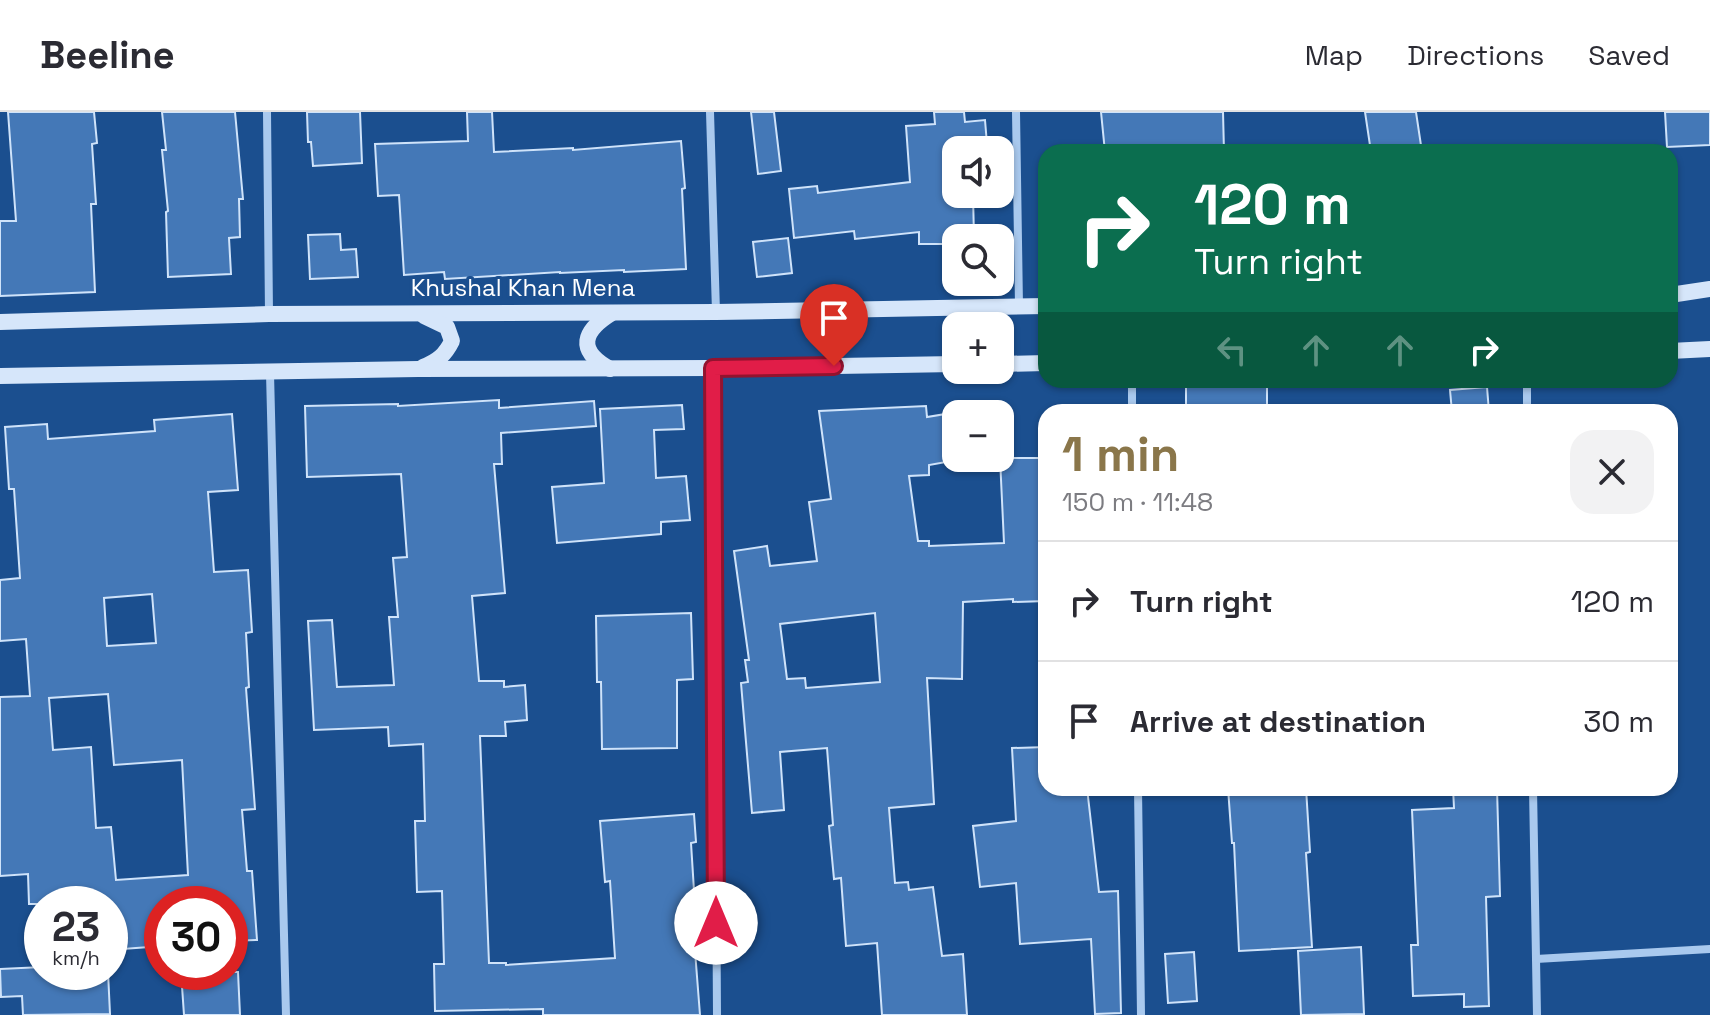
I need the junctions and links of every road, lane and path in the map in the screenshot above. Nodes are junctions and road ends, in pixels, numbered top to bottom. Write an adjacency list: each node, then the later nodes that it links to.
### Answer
1 (267, 112): 11 (street)
2 (710, 112): 9 (street)
3 (1016, 112): 6 (street)
4 (1710, 289): 5 (street)
5 (1678, 294)
6 (1019, 306): 7 (street, Khushal Khan Mena); 9 (street, Khushal Khan Mena)
7 (1038, 306)
8 (412, 312): 10 (street, Khushal Khan Mena); 11 (street, Khushal Khan Mena); 19 (street)
9 (716, 312): 10 (street, Khushal Khan Mena)
10 (612, 313): 20 (street)
11 (269, 314): 12 (street, Khushal Khan Mena)
12 (0, 322)
13 (1710, 349): 14 (street)
14 (1678, 351)
15 (1038, 363): 17 (street)
16 (942, 364): 18 (street)
17 (1014, 364)
18 (713, 368): 20 (street); 28 (street)
19 (418, 369): 20 (street); 21 (street)
20 (610, 369)
21 (270, 373): 22 (street); 27 (street)
22 (0, 376)
23 (1138, 796): 29 (street)
24 (1533, 796): 26 (street)
25 (1710, 949): 26 (street)
26 (1536, 959): 30 (street)
27 (286, 1015)
28 (717, 1015)
29 (1141, 1015)
30 (1537, 1015)

